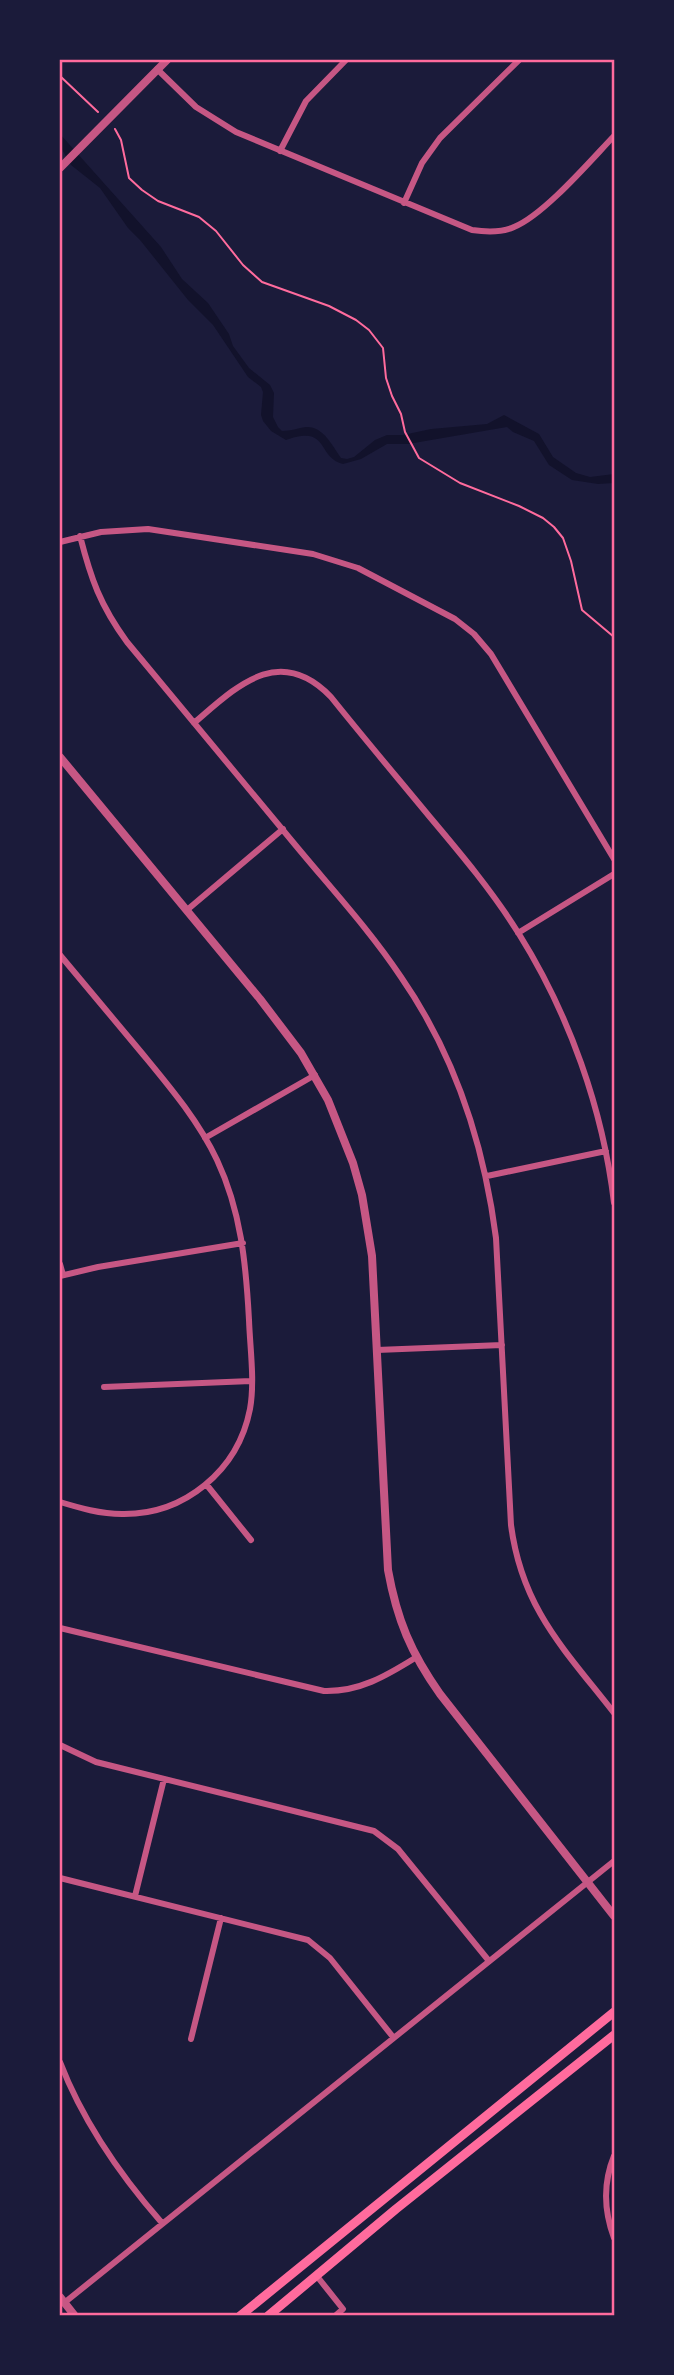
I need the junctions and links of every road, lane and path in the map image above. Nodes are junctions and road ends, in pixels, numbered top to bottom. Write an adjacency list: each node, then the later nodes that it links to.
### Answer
1 (167, 60): 4 (street)
2 (346, 60): 9 (street)
3 (519, 60): 11 (street)
4 (157, 69): 9 (street); 10 (street)
5 (60, 76): 6 (path)
6 (98, 112)
7 (115, 129): 14 (path)
8 (614, 136): 11 (street)
9 (280, 151): 11 (street)
10 (60, 167)
11 (404, 203)
12 (80, 536): 13 (street); 15 (street); 18 (street)
13 (60, 542)
14 (614, 637)
15 (194, 723): 17 (street); 21 (street)
16 (60, 757): 20 (street)
17 (283, 830): 20 (street); 26 (street)
18 (614, 859)
19 (614, 874): 21 (street)
20 (187, 910): 23 (street)
21 (518, 933): 25 (street)
22 (60, 955): 24 (street)
23 (314, 1075): 24 (street); 32 (street)
24 (205, 1138): 28 (street)
25 (606, 1151): 26 (street); 27 (street)
26 (487, 1176): 31 (street)
27 (614, 1203)
28 (243, 1243): 30 (street); 33 (street)
29 (60, 1264): 30 (street)
30 (61, 1276)
31 (502, 1345): 32 (street); 40 (street)
32 (377, 1350): 39 (street)
33 (251, 1381): 34 (street); 35 (street)
34 (104, 1387)
35 (206, 1485): 36 (street); 37 (street)
36 (60, 1502)
37 (251, 1540)
38 (60, 1628): 39 (street)
39 (415, 1658): 45 (street)
40 (614, 1713)
41 (60, 1745): 42 (street)
42 (164, 1779): 46 (street); 49 (street)
43 (614, 1861): 45 (street)
44 (60, 1878): 46 (street)
45 (588, 1883): 47 (street); 49 (street)
46 (135, 1896): 48 (street)
47 (614, 1916)
48 (221, 1918): 52 (street); 53 (street)
49 (489, 1961): 52 (street)
50 (614, 2012): 61 (main road)
51 (614, 2035): 58 (main road)
52 (393, 2037): 56 (street)
53 (191, 2039)
54 (60, 2063): 56 (street)
55 (614, 2156): 57 (street)
56 (162, 2223): 59 (street)
57 (614, 2238)
58 (316, 2275): 62 (main road); 63 (street)
59 (62, 2300): 60 (street)
60 (75, 2315)
61 (240, 2315)
62 (268, 2315)
63 (335, 2315)

